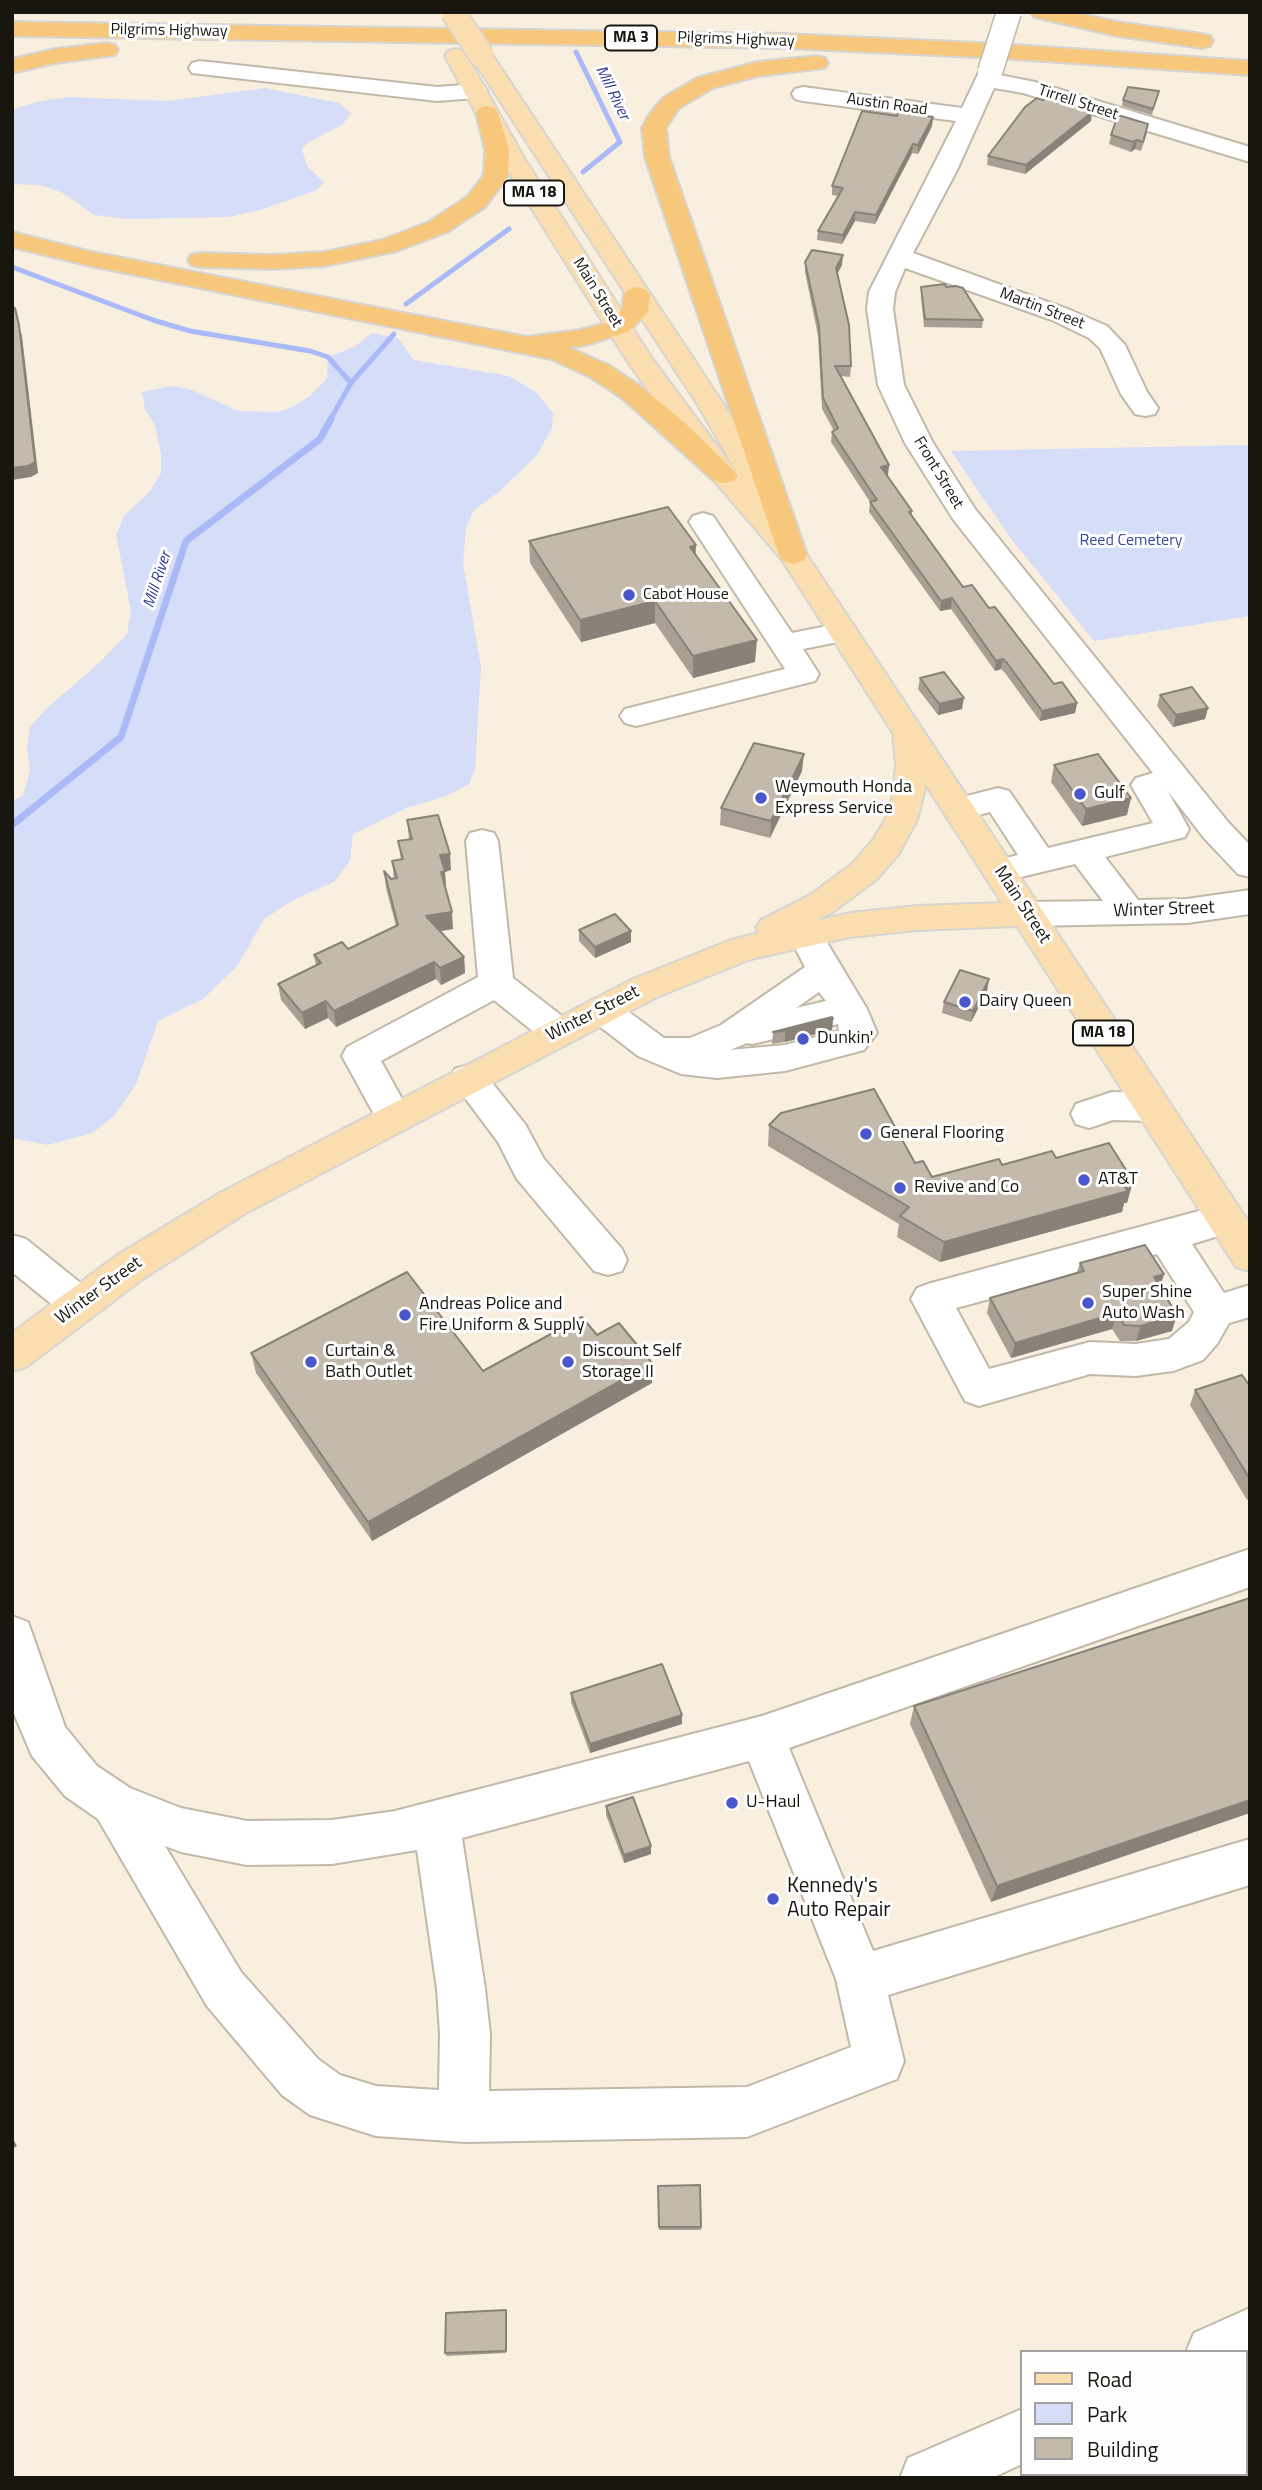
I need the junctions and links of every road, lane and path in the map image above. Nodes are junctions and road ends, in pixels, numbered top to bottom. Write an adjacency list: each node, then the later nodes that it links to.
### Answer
1 (70, 12): 8 (highway, Pilgrims Highway / MA 3)
2 (292, 12): 8 (highway)
3 (428, 12): 19 (main road, Main Street / MA 18)
4 (453, 12): 25 (main road, Main Street / MA 18, bridge)
5 (1009, 12): 17 (street, Front Street, bridge)
6 (1042, 12): 12 (highway)
7 (507, 15): 9 (highway)
8 (360, 16): 9 (highway, Pilgrims Highway / MA 3)
9 (483, 17): 13 (highway, Pilgrims Highway / MA 3)
10 (12, 29): 11 (highway, Pilgrims Highway / MA 3)
11 (634, 38): 14 (highway); 16 (highway, Pilgrims Highway / MA 3)
12 (1224, 43)
13 (1250, 50)
14 (12, 66)
15 (200, 68): 19 (street)
16 (1250, 70): 31 (highway)
17 (988, 76): 20 (street, Front Street); 21 (street, Tirrell Street)
18 (803, 94): 20 (street, Austin Road)
19 (482, 102): 22 (highway); 26 (main road, Main Street / MA 18)
20 (971, 116): 24 (street, Front Street)
21 (1250, 155)
22 (12, 224)
23 (12, 239): 27 (highway)
24 (899, 257): 28 (street, Martin Street); 36 (street, Front Street)
25 (637, 295): 26 (highway); 31 (main road, Main Street / MA 18)
26 (619, 327): 27 (highway); 29 (main road, Main Street / MA 18)
27 (497, 338): 29 (highway)
28 (1145, 408)
29 (723, 475): 31 (main road, Main Street / MA 18)
30 (703, 522): 33 (street)
31 (793, 555): 32 (main road, Main Street / MA 18)
32 (842, 632): 33 (street); 35 (main road, Main Street / MA 18)
33 (784, 643): 34 (street)
34 (636, 716)
35 (906, 730): 37 (main road, Main Street / MA 18); 47 (main road)
36 (1174, 778): 39 (street); 41 (street, Front Street)
37 (958, 809): 40 (street); 42 (main road, Main Street / MA 18)
38 (482, 841): 49 (street)
39 (1082, 849): 40 (street); 44 (street)
40 (1039, 861): 42 (street)
41 (1250, 866)
42 (1000, 871): 45 (main road, Main Street / MA 18)
43 (1250, 902): 44 (street, Winter Street)
44 (1129, 912): 45 (street, Winter Street)
45 (1027, 914): 46 (main road, Winter Street); 56 (main road, Main Street / MA 18)
46 (805, 934): 47 (main road, Winter Street); 48 (street)
47 (743, 949): 51 (main road, Winter Street)
48 (824, 971): 50 (street); 53 (street)
49 (496, 984): 52 (street); 58 (street)
50 (849, 1009): 53 (street); 54 (street)
51 (602, 1010): 52 (main road, Winter Street); 54 (street)
52 (558, 1032): 55 (main road, Winter Street)
53 (734, 1034): 54 (street)
54 (670, 1053)
55 (468, 1079): 58 (main road, Winter Street); 63 (street)
56 (1151, 1107): 57 (street); 59 (main road, Main Street / MA 18)
57 (1089, 1114)
58 (394, 1117): 64 (main road, Winter Street)
59 (1225, 1219): 60 (street); 62 (main road, Main Street / MA 18)
60 (1166, 1237): 65 (street); 65 (street)
61 (12, 1250): 64 (street)
62 (1250, 1256)
63 (608, 1260)
64 (79, 1304): 67 (main road, Winter Street)
65 (1232, 1306): 66 (street)
66 (1169, 1326)
67 (12, 1354)
68 (1250, 1568): 70 (street)
69 (12, 1636): 71 (street)
70 (762, 1737): 72 (street); 74 (street)
71 (114, 1804): 72 (street); 75 (street)
72 (436, 1823): 75 (street)
73 (1250, 1862): 74 (street)
74 (860, 1979): 75 (street)
75 (464, 2117)
76 (1250, 2335): 77 (street)
77 (1217, 2350)
78 (1020, 2437): 79 (street)
79 (928, 2478)

